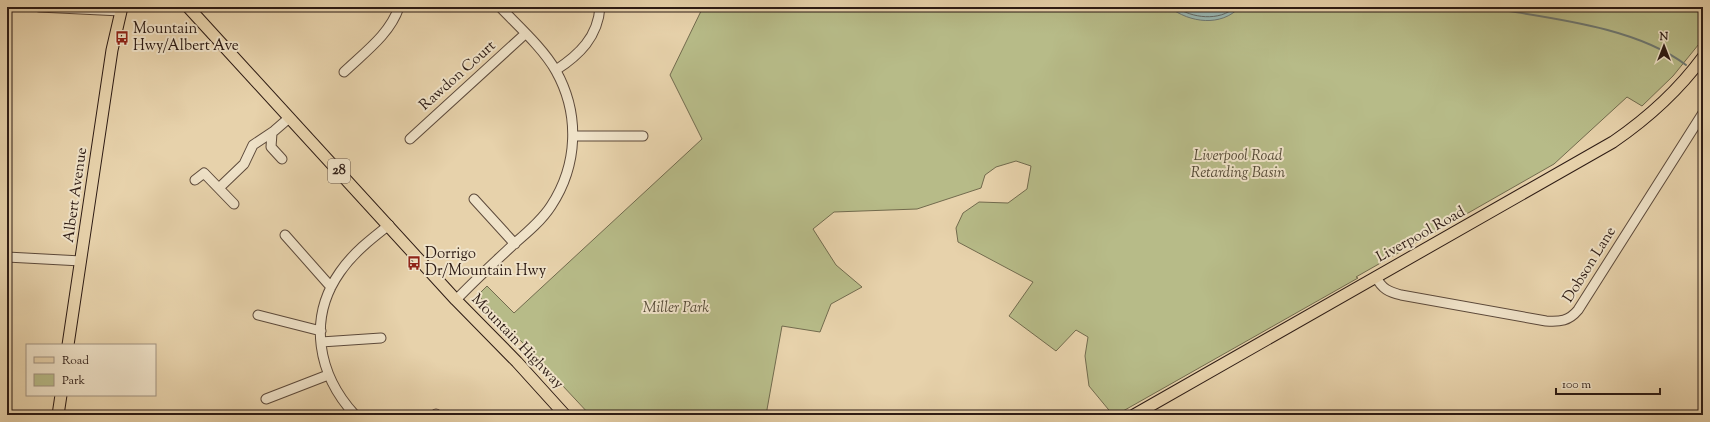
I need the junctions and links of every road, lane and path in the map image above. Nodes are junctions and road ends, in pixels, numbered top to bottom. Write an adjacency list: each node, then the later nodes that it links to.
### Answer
1 (39, 7): 6 (street)
2 (188, 7): 13 (main road, Mountain Highway / 28)
3 (399, 7): 11 (street)
4 (500, 7): 8 (street)
5 (600, 7): 10 (street)
6 (92, 8): 7 (street)
7 (118, 9): 27 (main road, Albert Avenue)
8 (525, 34): 10 (street); 17 (street, Rawdon Court)
9 (1703, 57): 28 (main road, Liverpool Road)
10 (556, 70): 15 (street)
11 (344, 72)
12 (1703, 113): 28 (street, Dobson Lane)
13 (289, 118): 14 (street); 23 (main road, Mountain Highway / 28)
14 (272, 133): 18 (street); 20 (street)
15 (574, 136): 16 (street); 25 (street)
16 (643, 136)
17 (410, 139)
18 (282, 159)
19 (195, 180): 20 (street)
20 (219, 188): 22 (street)
21 (474, 199): 25 (street)
22 (234, 204)
23 (389, 225): 29 (street); 30 (main road, Mountain Highway / 28)
24 (284, 235): 29 (street)
25 (515, 244): 30 (street)
26 (7, 258): 27 (street)
27 (81, 261): 35 (main road, Albert Avenue)
28 (1376, 277): 42 (main road, Liverpool Road)
29 (331, 287): 32 (street)
30 (456, 300): 41 (main road, Mountain Highway / 28)
31 (258, 315): 32 (street)
32 (321, 331): 34 (street)
33 (381, 338): 34 (street)
34 (321, 342): 36 (street)
35 (68, 344)
36 (328, 375): 38 (street); 40 (street)
37 (61, 396): 39 (main road)
38 (266, 399)
39 (58, 415)
40 (355, 415)
41 (565, 415)
42 (1134, 415)

